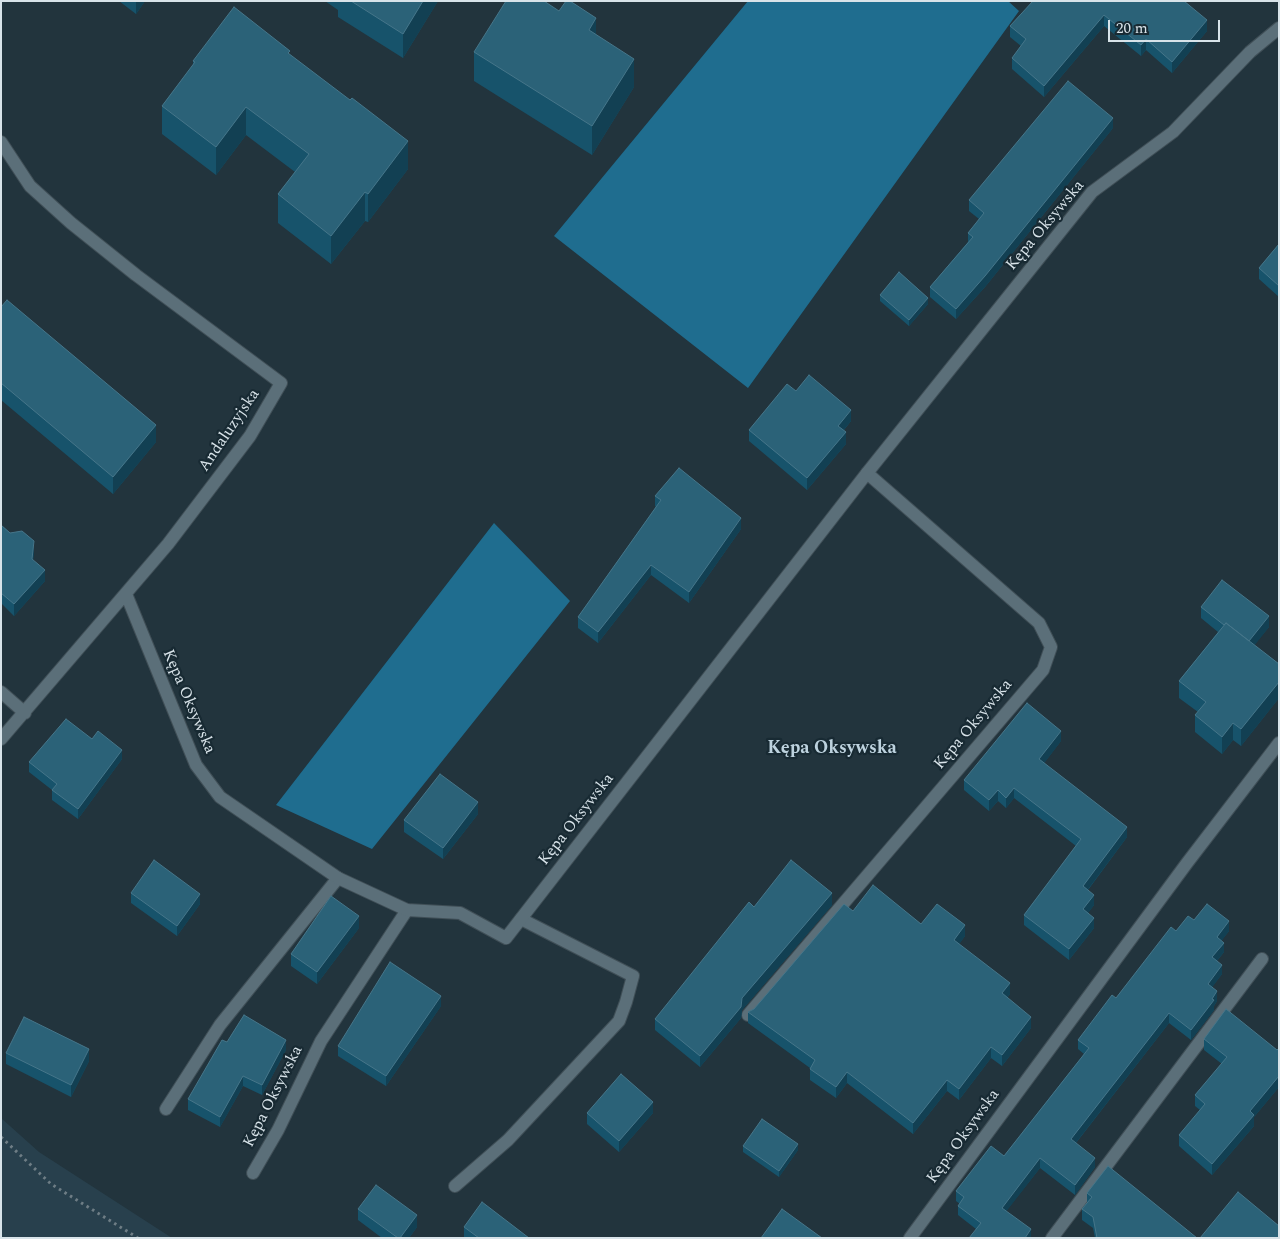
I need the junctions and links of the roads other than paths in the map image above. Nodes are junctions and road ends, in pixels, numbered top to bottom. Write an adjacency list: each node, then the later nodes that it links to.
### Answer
1 (1279, 28): 3 (street, Kępa Oksywska)
2 (1, 142): 4 (street, Andaluzyjska)
3 (867, 473): 11 (street, Kępa Oksywska); 13 (street, Kępa Oksywska)
4 (126, 594): 6 (street, Andaluzyjska); 9 (street, Kępa Oksywska)
5 (1, 692): 6 (street)
6 (25, 713): 7 (street, Andaluzyjska)
7 (1, 739)
8 (1279, 743): 17 (street, Kępa Oksywska)
9 (338, 878): 10 (street, Kępa Oksywska); 14 (street)
10 (408, 910): 11 (street, Kępa Oksywska); 15 (street, Kępa Oksywska)
11 (522, 919): 16 (street)
12 (1262, 959): 18 (street)
13 (748, 1015)
14 (166, 1109)
15 (253, 1173)
16 (455, 1186)
17 (910, 1238)
18 (1052, 1238)

